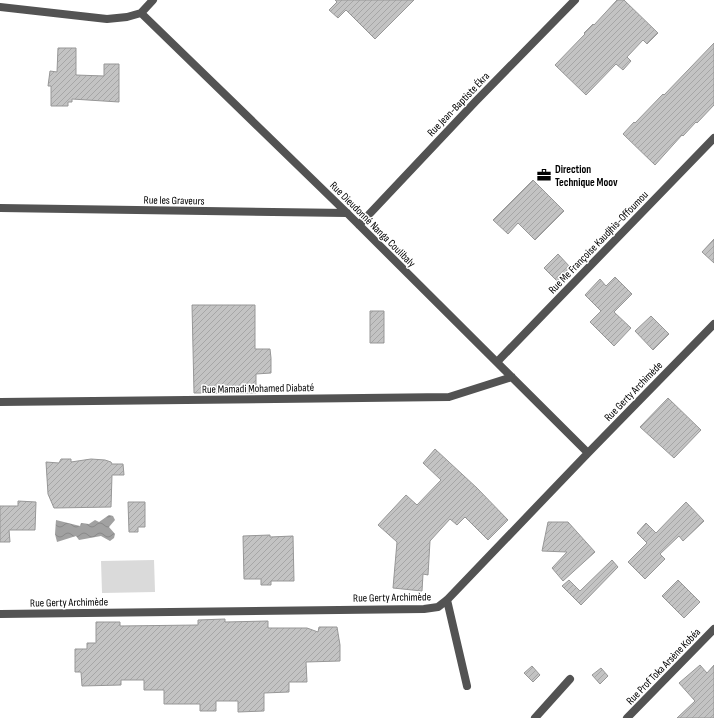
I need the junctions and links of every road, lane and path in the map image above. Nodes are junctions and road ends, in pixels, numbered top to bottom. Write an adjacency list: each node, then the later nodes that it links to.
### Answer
1 (153, 0): 4 (street)
2 (575, 0): 8 (street, Rue Jean-Baptiste Ékra)
3 (0, 7): 4 (street)
4 (141, 13): 7 (street, Rue Dieudonné Nanga Coulibaly)
5 (714, 138): 10 (street, Rue Me Françoise Kaudjhis-Offoumou)
6 (0, 208): 7 (street, Rue les Graveurs)
7 (347, 213): 8 (street, Rue Dieudonné Nanga Coulibaly)
8 (359, 225): 10 (street, Rue Dieudonné Nanga Coulibaly)
9 (714, 324): 13 (street, Rue Gerty Archimède)
10 (497, 362): 11 (street, Rue Dieudonné Nanga Coulibaly)
11 (512, 377): 12 (street, Rue Mamadi Mohamed Diabaté); 13 (street, Rue Dieudonné Nanga Coulibaly)
12 (0, 402)
13 (588, 453): 14 (street, Rue Gerty Archimède)
14 (448, 600): 15 (street, Rue Gerty Archimède); 18 (street)
15 (0, 614)
16 (714, 629): 20 (street, Rue Prof Toka Arsène Kobéa)
17 (570, 679): 19 (street)
18 (467, 686)
19 (535, 718)
20 (627, 718)

